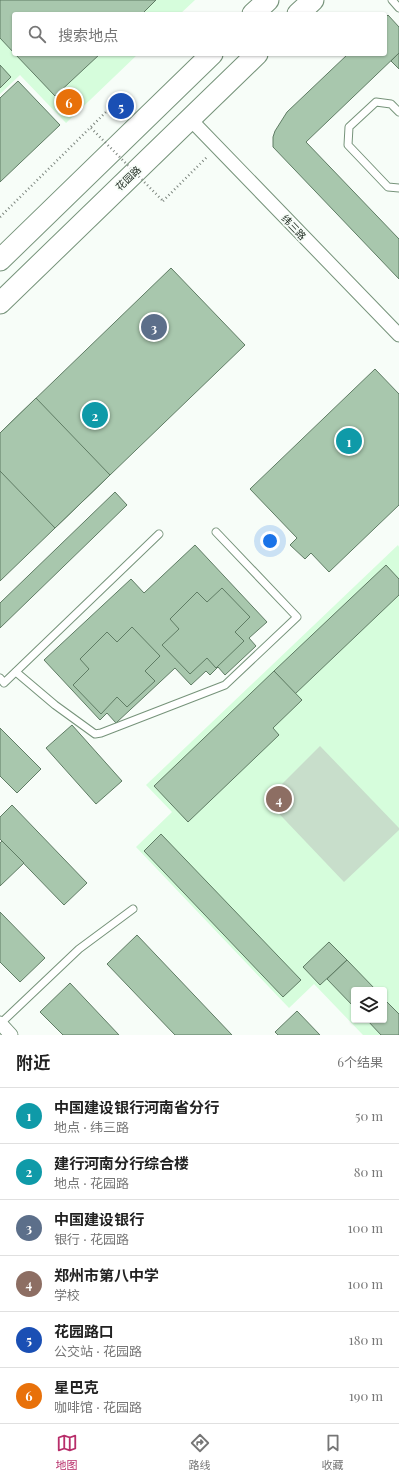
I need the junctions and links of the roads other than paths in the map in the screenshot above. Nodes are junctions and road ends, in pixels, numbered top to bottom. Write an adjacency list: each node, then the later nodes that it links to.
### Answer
1 (268, 0): 5 (main road)
2 (313, 0): 6 (main road)
3 (392, 0): 4 (lane)
4 (399, 8)
5 (255, 12)
6 (300, 12)
7 (210, 56): 12 (main road)
8 (255, 56): 10 (main road, 花园路)
9 (399, 112): 11 (lane)
10 (190, 119): 13 (main road, 花园路); 14 (street, 纬三路)
11 (399, 188)
12 (0, 260)
13 (0, 303)
14 (399, 335)
15 (216, 532): 17 (lane)
16 (159, 534): 17 (lane)
17 (16, 672): 18 (lane)
18 (0, 678)
19 (133, 909): 20 (lane)
20 (0, 1024): 21 (street)
21 (11, 1035)

